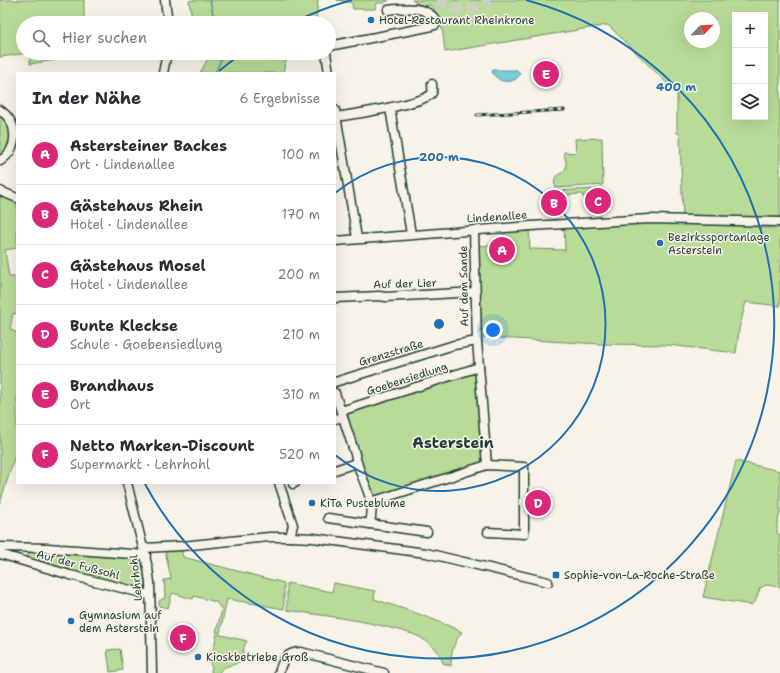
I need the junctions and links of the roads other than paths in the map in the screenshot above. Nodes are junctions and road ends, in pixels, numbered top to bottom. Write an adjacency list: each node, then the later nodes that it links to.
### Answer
1 (165, 0): 3 (street)
2 (388, 10): 4 (street)
3 (167, 16)
4 (336, 45)
5 (165, 60): 7 (street)
6 (327, 60): 8 (street)
7 (162, 72)
8 (329, 72)
9 (432, 84): 10 (street)
10 (390, 108): 12 (street); 21 (street)
11 (0, 110): 13 (street)
12 (336, 113): 15 (street)
13 (16, 134): 14 (street)
14 (0, 162)
15 (344, 163): 16 (street); 22 (street)
16 (336, 166)
17 (0, 191): 18 (street)
18 (16, 198)
19 (780, 222): 20 (street, Lindenallee)
20 (474, 230): 21 (street, Lindenallee); 24 (street, Auf dem Sande)
21 (410, 234): 22 (street, Lindenallee)
22 (357, 238): 23 (street, Lindenallee)
23 (336, 241)
24 (476, 292): 25 (street, Auf der Lier); 26 (street, Auf dem Sande)
25 (336, 298)
26 (477, 341): 27 (street); 28 (street, Grenzstraße)
27 (479, 367): 30 (street, Goebensiedlung); 32 (street)
28 (336, 382)
29 (336, 398): 30 (street)
30 (340, 416): 31 (street)
31 (356, 463): 33 (street); 36 (street)
32 (487, 465): 36 (street); 40 (street)
33 (336, 470)
34 (127, 484): 43 (street, Lehrhohl)
35 (279, 484): 41 (street)
36 (371, 502): 38 (street)
37 (328, 518): 38 (street)
38 (370, 524): 39 (street)
39 (427, 532)
40 (488, 532)
41 (290, 537): 43 (street); 45 (street)
42 (0, 547): 43 (street, Auf der Fußsohl)
43 (145, 551): 46 (street, Lehrhohl)
44 (0, 554): 46 (street, Auf der Fußsohl)
45 (548, 582)
46 (150, 595): 47 (street, Lehrhohl)
47 (152, 673)
48 (279, 673): 49 (street)
49 (384, 673)

